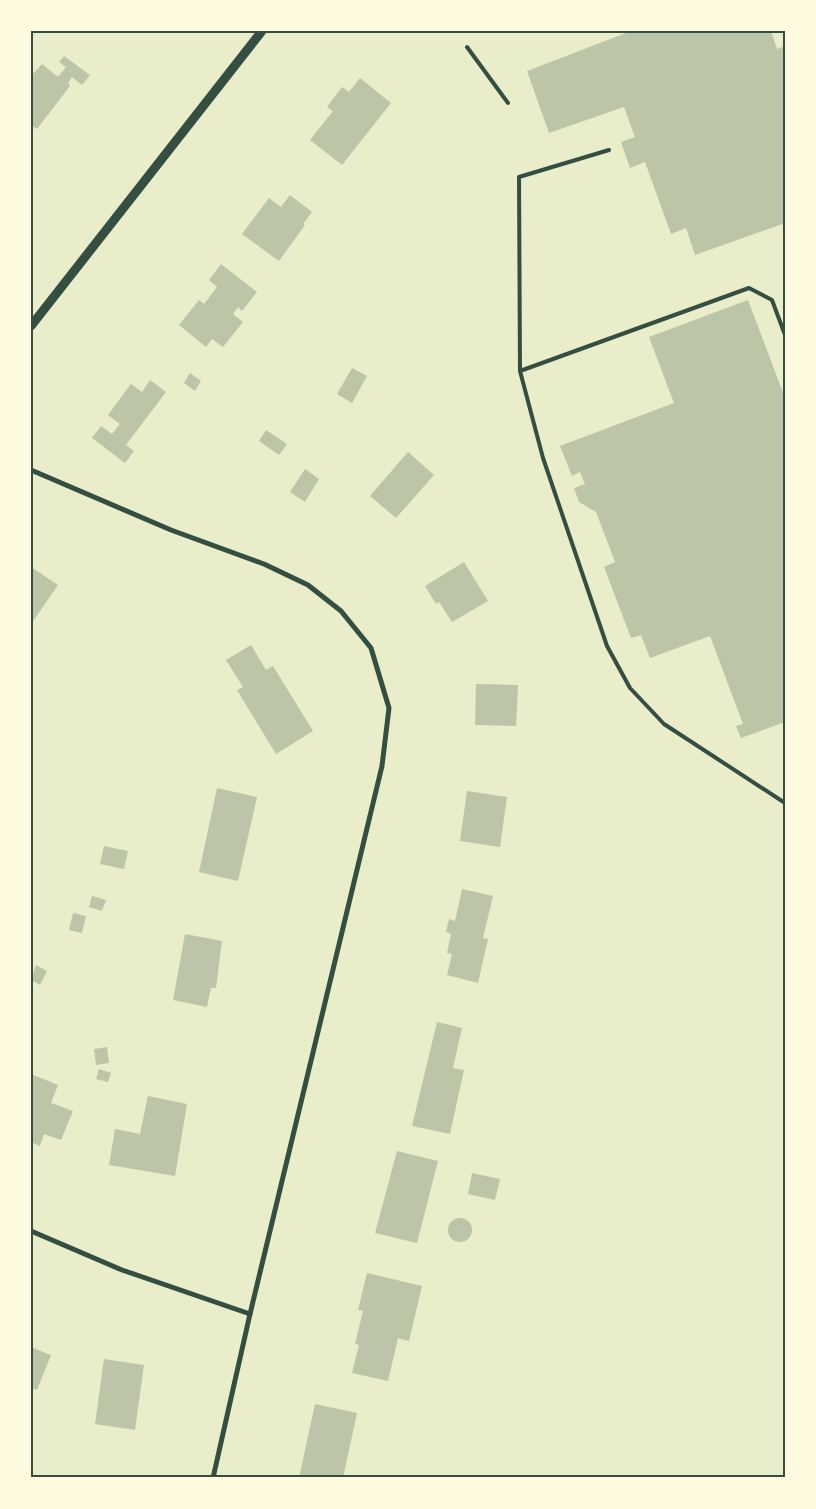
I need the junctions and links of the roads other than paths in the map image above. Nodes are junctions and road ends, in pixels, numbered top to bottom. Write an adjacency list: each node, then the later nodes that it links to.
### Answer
1 (262, 31): 5 (street)
2 (466, 47): 3 (lane)
3 (508, 103)
4 (609, 150): 7 (lane)
5 (31, 326)
6 (785, 335): 7 (lane)
7 (520, 371): 9 (lane)
8 (31, 470): 11 (street)
9 (785, 802)
10 (31, 1231): 11 (street)
11 (250, 1314): 12 (street)
12 (213, 1478)

